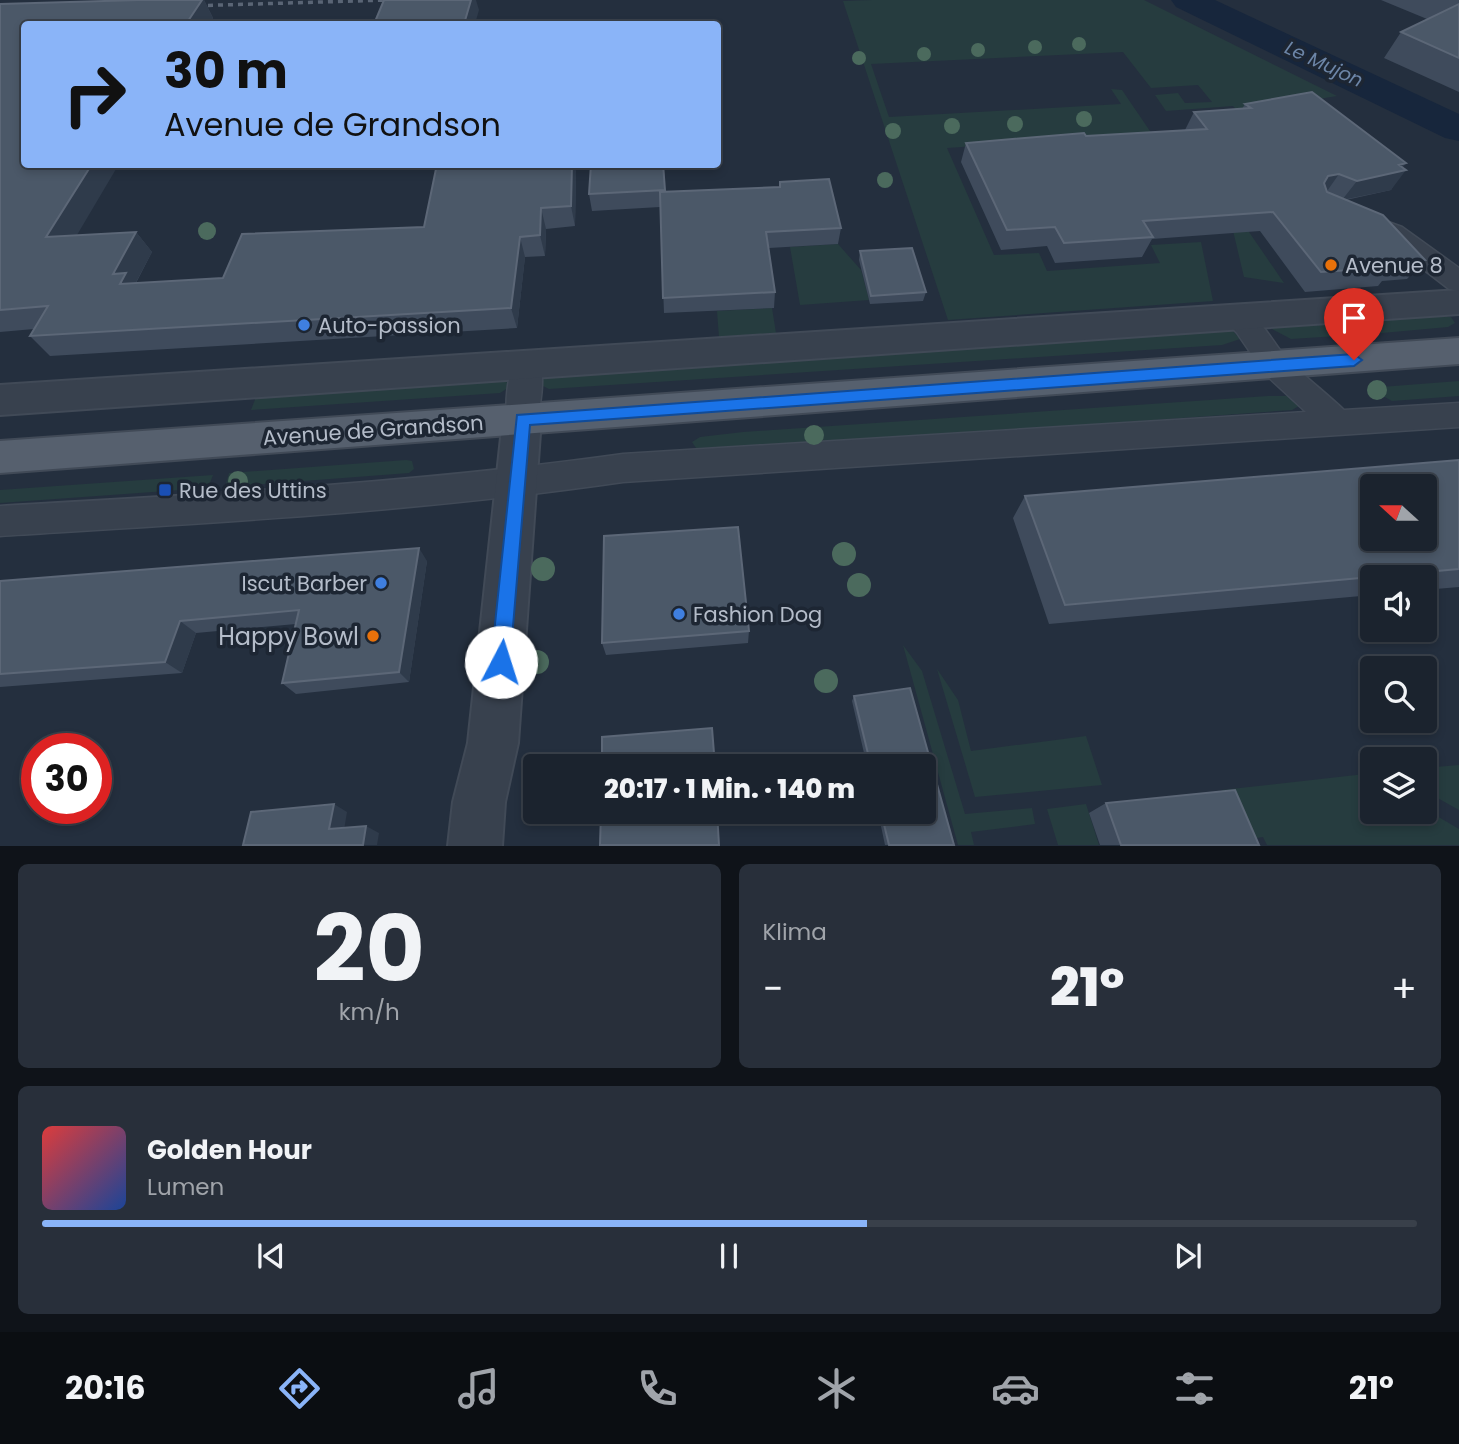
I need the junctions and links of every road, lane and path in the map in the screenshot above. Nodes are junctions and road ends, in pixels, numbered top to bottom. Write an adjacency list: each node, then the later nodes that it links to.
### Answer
1 (1359, 218): 2 (lane)
2 (1459, 282)
3 (1459, 302): 4 (street)
4 (1235, 316): 6 (street); 7 (lane)
5 (1459, 351): 7 (main road, Avenue de Grandson)
6 (527, 365): 8 (street); 10 (lane)
7 (1276, 366): 10 (main road, Avenue de Grandson); 11 (lane)
8 (0, 400)
9 (1459, 415): 11 (lane)
10 (522, 419): 12 (main road, Avenue de Grandson); 13 (street)
11 (1337, 422): 13 (lane)
12 (0, 457)
13 (517, 483): 14 (lane); 15 (street)
14 (0, 521)
15 (475, 845)

